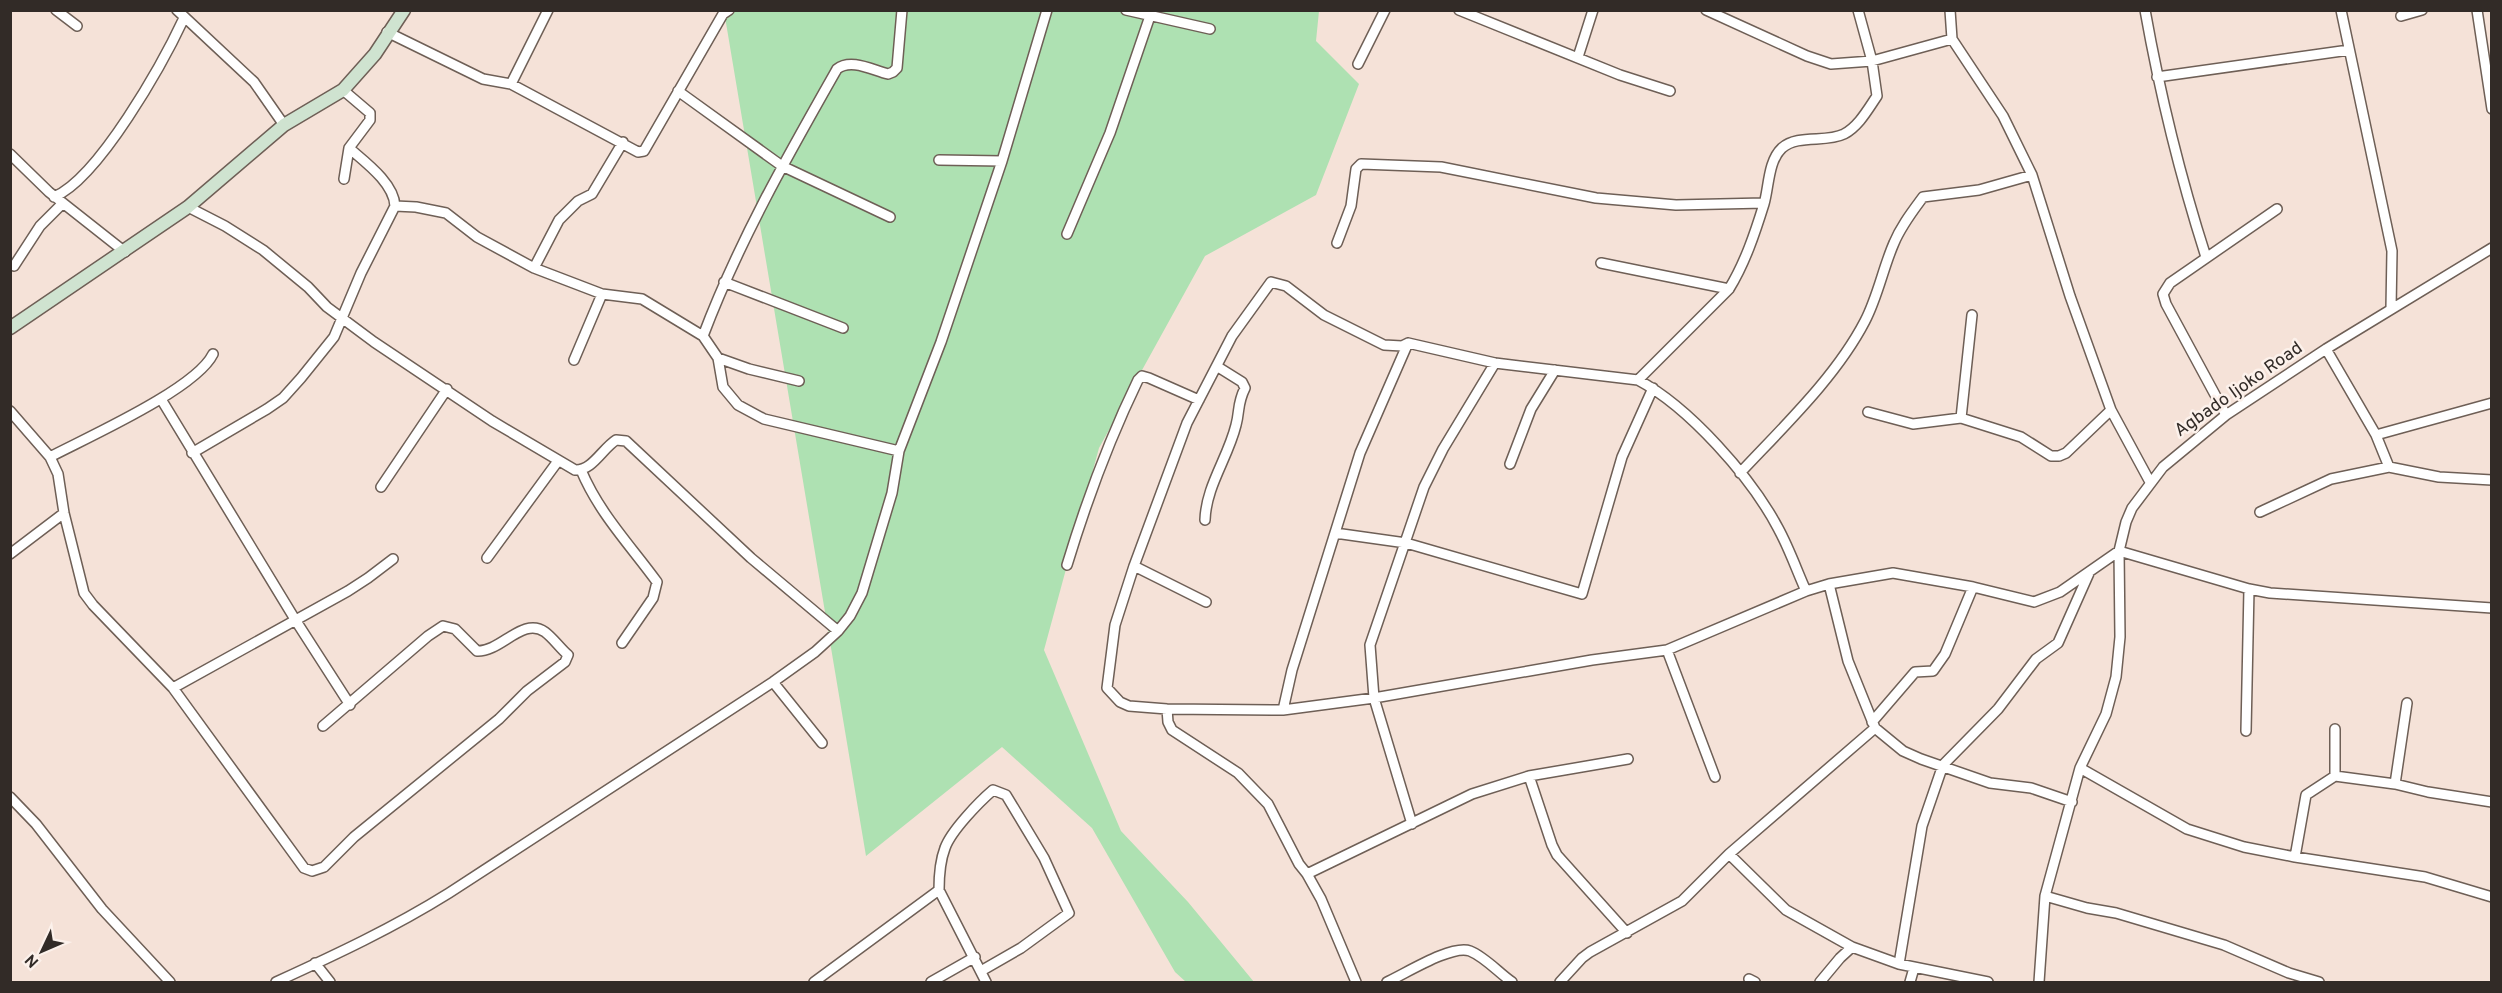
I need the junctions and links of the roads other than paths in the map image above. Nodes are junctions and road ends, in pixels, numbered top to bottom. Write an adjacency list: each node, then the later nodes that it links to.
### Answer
1 (56, 10): 22 (street)
2 (177, 10): 21 (street)
3 (404, 10): 24 (main road)
4 (548, 10): 31 (street)
5 (729, 10): 33 (street)
6 (902, 10): 42 (street)
7 (1047, 10): 41 (street)
8 (1126, 10): 19 (street)
9 (1385, 10): 29 (street)
10 (1459, 10): 27 (street)
11 (1593, 10): 27 (street)
12 (1707, 10): 28 (street)
13 (1858, 10): 28 (street)
14 (1950, 10): 25 (street)
15 (2145, 10): 30 (street)
16 (2341, 10): 26 (street)
17 (2422, 10): 20 (street)
18 (2477, 10): 35 (street)
19 (1150, 16): 23 (street); 52 (street)
20 (2401, 16)
21 (184, 18): 36 (street); 45 (street)
22 (77, 26)
23 (1210, 29)
24 (387, 32): 31 (street); 32 (main road)
25 (1952, 39): 28 (street); 43 (street)
26 (2349, 50): 30 (street); 63 (street)
27 (1578, 57): 34 (street)
28 (1872, 61): 47 (street)
29 (1358, 64)
30 (2157, 77): 56 (street)
31 (511, 84): 37 (street)
32 (343, 90): 36 (main road); 38 (street)
33 (678, 91): 37 (street); 42 (street)
34 (1670, 91)
35 (2492, 109)
36 (284, 125): 49 (main road)
37 (623, 142): 59 (street)
38 (349, 148): 44 (street); 48 (street)
39 (10, 154): 45 (street)
40 (939, 160): 41 (street)
41 (1002, 161): 90 (street)
42 (782, 166): 51 (street); 60 (street)
43 (2032, 175): 84 (street); 97 (street)
44 (344, 179)
45 (54, 197): 46 (street)
46 (63, 203): 55 (street); 58 (street)
47 (1764, 203): 53 (street); 61 (street)
48 (395, 206): 59 (street); 65 (street)
49 (188, 207): 55 (main road); 65 (street)
50 (2277, 209): 56 (street)
51 (890, 217)
52 (1066, 234)
53 (1337, 243)
54 (2492, 249): 63 (street, Agbado Ijoko Road)
55 (125, 252): 66 (main road)
56 (2206, 257): 87 (street)
57 (1601, 263): 61 (street)
58 (14, 266)
59 (534, 268): 62 (street)
60 (724, 282): 67 (street); 68 (street)
61 (1729, 289): 77 (street)
62 (602, 294): 68 (street); 73 (street)
63 (2391, 309): 70 (street, Agbado Ijoko Road)
64 (1972, 315): 88 (street)
65 (342, 316): 80 (street); 91 (street)
66 (10, 328)
67 (843, 328)
68 (703, 336): 72 (street)
69 (1408, 343): 74 (street); 75 (street); 104 (street)
70 (2326, 349): 87 (street, Agbado Ijoko Road); 89 (street)
71 (213, 354): 81 (street)
72 (718, 358): 78 (street); 90 (street)
73 (574, 360)
74 (1495, 363): 76 (street); 105 (street)
75 (1218, 367): 82 (street); 103 (street)
76 (1555, 370): 77 (street); 94 (street)
77 (1638, 380): 79 (street)
78 (799, 381)
79 (1653, 387): 97 (street); 105 (street)
80 (447, 389): 93 (street); 100 (street)
81 (161, 399): 91 (street); 92 (street)
82 (1199, 400): 110 (street); 111 (street)
83 (2492, 403): 89 (street)
84 (2111, 410): 88 (street); 99 (street)
85 (10, 411): 92 (street)
86 (1868, 412): 88 (street)
87 (2226, 415): 99 (street, Agbado Ijoko Road)
88 (1961, 418)
89 (2376, 435): 95 (street)
90 (899, 451): 120 (street)
91 (192, 453): 119 (street)
92 (50, 457): 102 (street)
93 (558, 460): 96 (street); 108 (street)
94 (1510, 464)
95 (2389, 467): 98 (street); 101 (street)
96 (581, 470): 120 (street); 121 (street)
97 (1740, 473): 116 (street)
98 (2492, 480)
99 (2150, 482): 106 (street, Agbado Ijoko Road)
100 (381, 487)
101 (2260, 512)
102 (64, 513): 107 (street); 124 (street)
103 (1205, 520)
104 (1335, 533): 105 (street); 129 (street)
105 (1406, 543): 125 (street)
106 (2119, 551): 112 (street); 115 (street); 137 (street, Agbado Ijoko Road)
107 (10, 554)
108 (486, 558)
109 (393, 559): 119 (street)
110 (1067, 565)
111 (1134, 566): 117 (street); 128 (street)
112 (2090, 571): 114 (street); 136 (street)
113 (1829, 584): 114 (street); 116 (street); 130 (street)
114 (1973, 587): 130 (street)
115 (2249, 590): 118 (street); 133 (street)
116 (1806, 591): 122 (street)
117 (1206, 602)
118 (2492, 608)
119 (296, 621): 124 (street); 127 (street)
120 (838, 631): 123 (street)
121 (622, 643)
122 (1667, 650): 125 (street); 140 (street)
123 (773, 682): 134 (street); 155 (street)
124 (173, 688): 127 (street)
125 (1374, 698): 129 (street); 145 (street)
126 (2406, 703): 141 (street)
127 (350, 705): 131 (street)
128 (1167, 709): 129 (street); 148 (street)
129 (1283, 710)
130 (1874, 725): 136 (street); 146 (street)
131 (323, 726)
132 (2335, 729): 139 (street)
133 (2246, 731)
134 (822, 743)
135 (1628, 759): 138 (street)
136 (1943, 765): 143 (street); 156 (street)
137 (2080, 768): 143 (street, Agbado Ijoko Road); 147 (street)
138 (1529, 776): 145 (street); 152 (street)
139 (2335, 776): 141 (street); 147 (street)
140 (1715, 777)
141 (2395, 784): 144 (street)
142 (10, 797): 159 (street)
143 (2072, 802): 150 (street, Agbado Ijoko Road)
144 (2492, 802)
145 (1412, 824): 148 (street)
146 (1729, 854): 152 (street); 153 (street)
147 (2295, 857): 151 (street)
148 (1307, 874): 165 (street)
149 (939, 890): 154 (street); 158 (street); 162 (street)
150 (2044, 896): 172 (street, Agbado Ijoko Road); 173 (street)
151 (2492, 897)
152 (1627, 933): 168 (street)
153 (1852, 947): 156 (street); 169 (street)
154 (975, 957): 158 (street); 163 (street)
155 (315, 963): 160 (street); 161 (street)
156 (1899, 964): 157 (street)
157 (1914, 968): 170 (street); 171 (street)
158 (981, 971): 164 (street)
159 (170, 982)
160 (276, 982)
161 (330, 982)
162 (814, 982)
163 (931, 982)
164 (986, 982)
165 (1356, 982)
166 (1387, 982): 167 (street)
167 (1512, 982)
168 (1560, 982)
169 (1820, 982)
170 (1910, 982)
171 (1988, 982)
172 (2039, 982)
173 (2319, 982)

